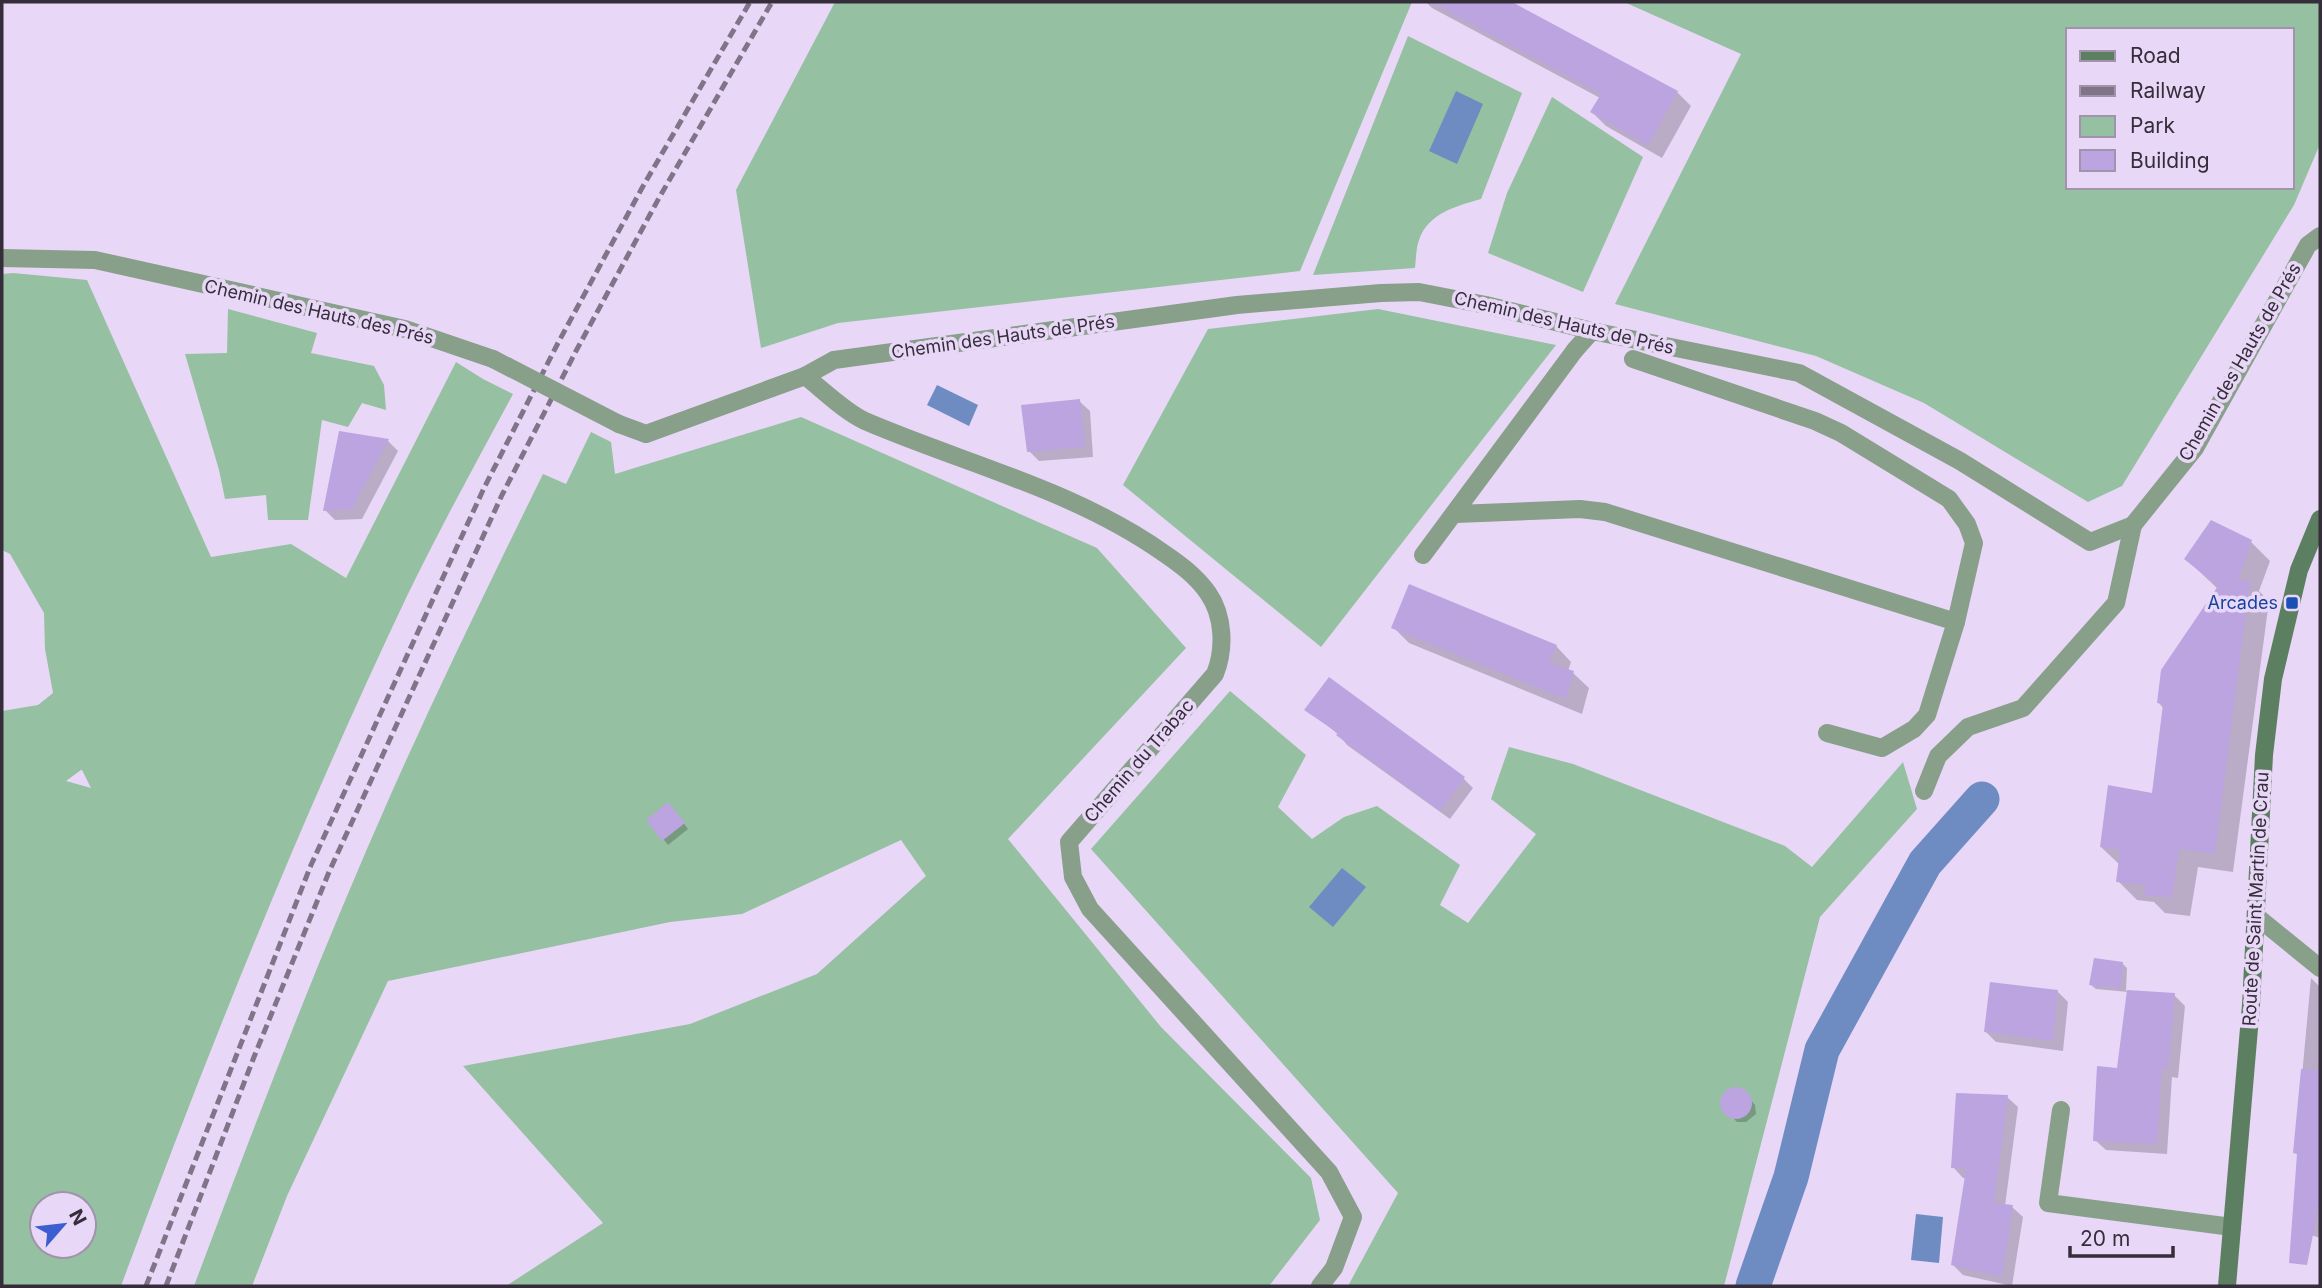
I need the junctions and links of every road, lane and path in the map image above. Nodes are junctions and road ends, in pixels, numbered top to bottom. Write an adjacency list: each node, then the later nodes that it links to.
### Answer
1 (2320, 236): 9 (street, Chemin des Hauts de Prés)
2 (2, 258): 6 (street, Chemin des Hauts des Prés, bridge)
3 (1592, 331): 5 (street, Chemin des Hauts de Prés); 7 (street); 9 (street, Chemin des Hauts de Prés)
4 (1633, 359): 11 (street)
5 (805, 376): 6 (street, Chemin des Hauts de Prés); 18 (street, Chemin du Trabac)
6 (619, 424)
7 (1456, 514): 10 (street); 11 (street)
8 (2320, 519): 14 (main road, Route de Saint Martin de Crau)
9 (2133, 525): 13 (street)
10 (1423, 555)
11 (1956, 622): 12 (street)
12 (1826, 733)
13 (1924, 791)
14 (2256, 916): 15 (street); 17 (main road, Route de Saint Martin de Crau)
15 (2320, 968)
16 (2061, 1110): 17 (street)
17 (2232, 1227): 19 (main road, Route de Saint Martin de Crau)
18 (1320, 1286)
19 (2227, 1286)

